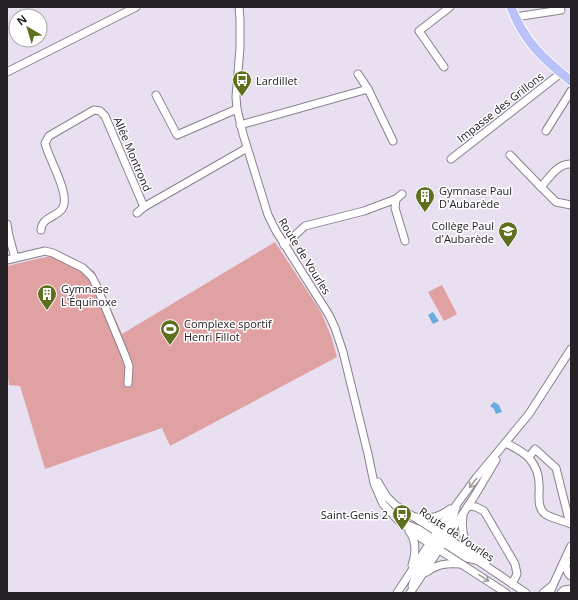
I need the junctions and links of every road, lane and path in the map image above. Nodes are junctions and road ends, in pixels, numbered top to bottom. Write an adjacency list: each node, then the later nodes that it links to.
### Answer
1 (136, 7): 8 (street)
2 (239, 7): 15 (street, Route de Vourles)
3 (450, 7): 7 (street)
4 (511, 7): 6 (main road)
5 (561, 10): 6 (street)
6 (515, 17): 9 (main road)
7 (444, 67)
8 (7, 72)
9 (561, 73): 11 (main road); 21 (street, Impasse des Grillons)
10 (358, 74): 12 (street)
11 (571, 81)
12 (368, 89): 16 (street); 18 (street)
13 (571, 91): 17 (street)
14 (156, 95): 15 (street)
15 (237, 109): 16 (street, Route de Vourles)
16 (240, 125): 19 (street, Route de Vourles)
17 (546, 131)
18 (393, 141)
19 (247, 148): 25 (street); 30 (street, Route de Vourles)
20 (510, 155): 23 (street)
21 (452, 159)
22 (571, 164): 23 (street)
23 (541, 187): 24 (street)
24 (571, 205)
25 (144, 207): 26 (street); 28 (street, Allée Montrond)
26 (137, 213)
27 (7, 224): 31 (street)
28 (40, 230)
29 (405, 241): 30 (street)
30 (284, 244): 37 (street, Route de Vourles)
31 (15, 258): 32 (street); 34 (street)
32 (7, 260)
33 (571, 349): 35 (street)
34 (128, 383)
35 (506, 442): 36 (street); 38 (street, one-way to 38); 39 (street)
36 (529, 457): 41 (street); 41 (street)
37 (370, 466): 40 (street, Route de Vourles); 42 (street, Route de Vourles)
38 (457, 502): 40 (street); 44 (street)
39 (466, 509): 44 (street); 48 (street); 52 (street)
40 (412, 517): 44 (street, Route de Vourles)
41 (570, 521): 43 (street)
42 (404, 524): 44 (street); 49 (street)
43 (571, 530)
44 (438, 541): 47 (street, Route de Vourles); 48 (street, Route de Vourles); 49 (street); 51 (street); 56 (street)
45 (571, 547): 53 (street)
46 (571, 553): 50 (street)
47 (463, 564): 51 (street); 57 (street, Route de Vourles, one-way to 57)
48 (490, 569): 52 (street, Route de Vourles)
49 (410, 572): 55 (street)
50 (571, 576)
51 (420, 578): 56 (street)
52 (512, 584): 58 (street, Route de Vourles)
53 (553, 584): 59 (street); 60 (street)
54 (571, 589): 61 (street)
55 (397, 593)
56 (410, 593)
57 (506, 593)
58 (526, 593)
59 (543, 593)
60 (550, 593)
61 (561, 593)

